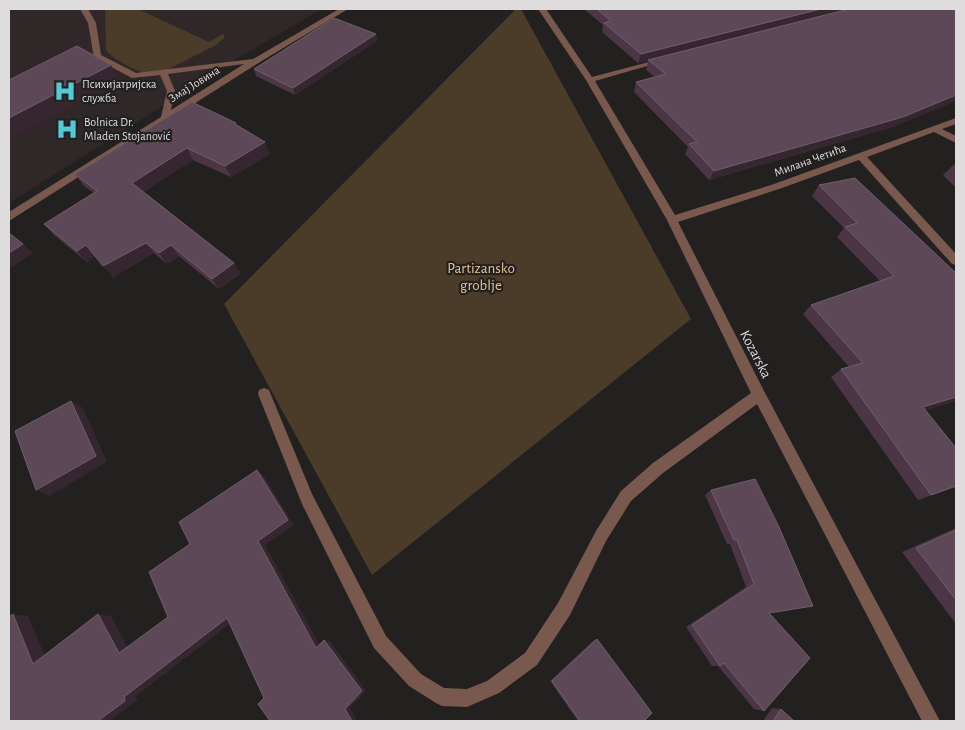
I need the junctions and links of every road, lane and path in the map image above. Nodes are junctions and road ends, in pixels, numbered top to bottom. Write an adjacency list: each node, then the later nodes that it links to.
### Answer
1 (84, 9): 6 (street)
2 (344, 9): 5 (street, Змај Јовина)
3 (542, 9): 7 (street, Kozarska)
4 (676, 57): 7 (street)
5 (256, 60): 6 (street); 8 (street, Змај Јовина)
6 (163, 73): 8 (street)
7 (590, 80): 14 (street, Kozarska)
8 (165, 117): 13 (street, Змај Јовина)
9 (956, 122): 10 (street, Милана Четића)
10 (935, 129): 11 (street); 12 (street, Милана Четића)
11 (956, 140)
12 (860, 155): 14 (street, Милана Четића); 15 (street)
13 (9, 217)
14 (672, 220): 17 (street, Kozarska)
15 (956, 261)
16 (264, 394): 17 (street)
17 (759, 396): 18 (street, Kozarska)
18 (931, 721)

